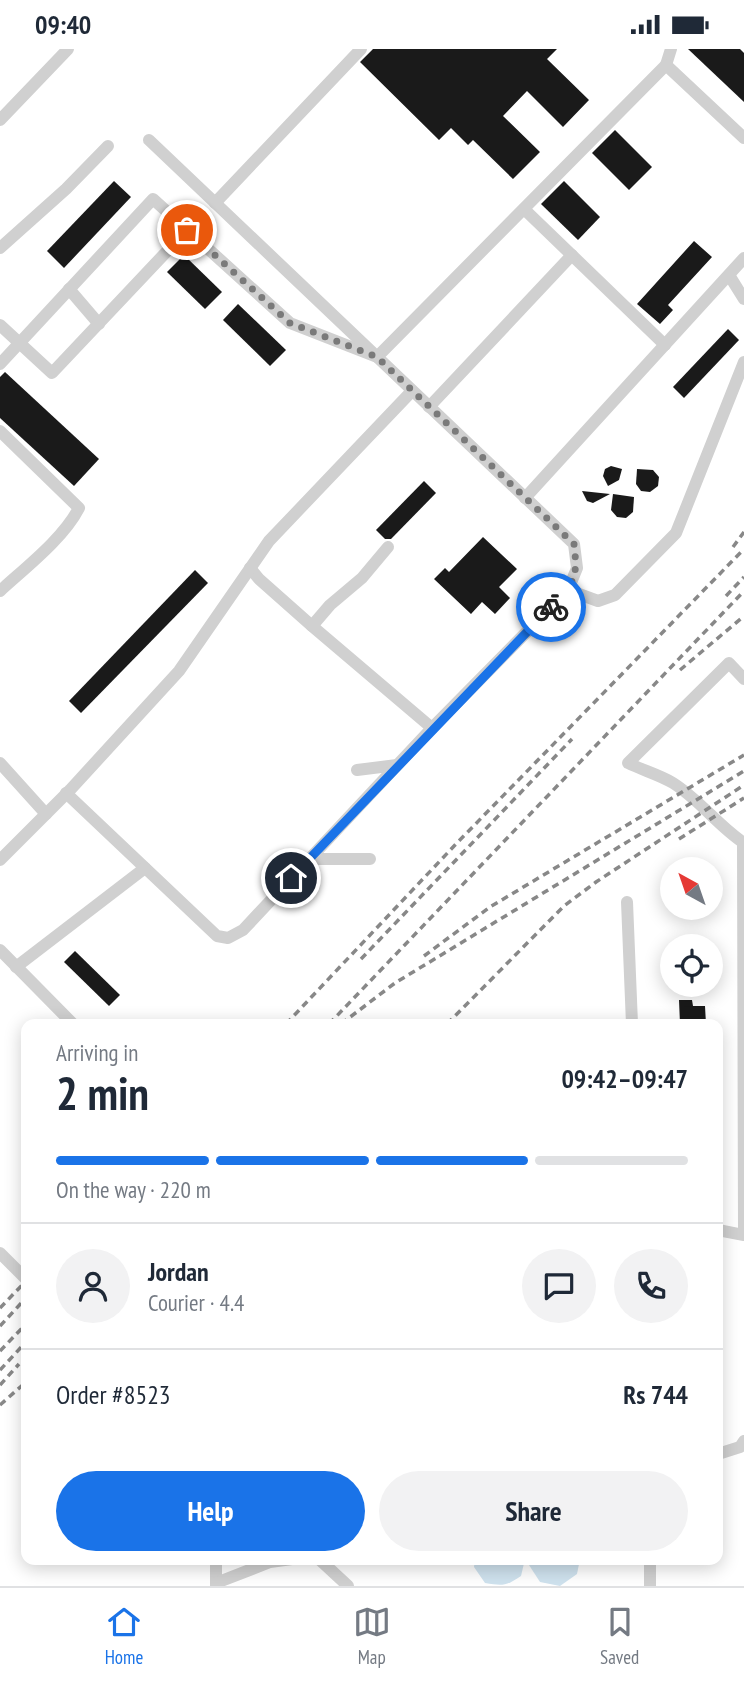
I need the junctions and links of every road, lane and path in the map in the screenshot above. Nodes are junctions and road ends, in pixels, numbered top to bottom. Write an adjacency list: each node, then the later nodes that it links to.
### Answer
1 (68, 49): 5 (street)
2 (362, 49): 9 (street)
3 (671, 49): 4 (street)
4 (666, 65): 6 (street); 10 (street)
5 (0, 120)
6 (744, 138)
7 (149, 140): 9 (street)
8 (108, 146): 12 (street)
9 (215, 203): 22 (street)
10 (524, 209): 13 (street); 22 (street)
11 (187, 230): 16 (street); 18 (street); 22 (street)
12 (0, 248)
13 (572, 255): 21 (street); 26 (street)
14 (744, 258): 15 (street)
15 (729, 275): 17 (street); 21 (street)
16 (69, 289): 18 (street); 20 (street)
17 (744, 299)
18 (99, 324): 20 (street)
19 (0, 325): 20 (street)
20 (19, 343): 24 (street)
21 (664, 345): 28 (street)
22 (377, 357): 25 (street)
23 (744, 362): 31 (street)
24 (0, 364)
25 (412, 391): 26 (street); 30 (street)
26 (429, 407): 28 (street)
27 (0, 431): 32 (street)
28 (525, 498): 31 (street)
29 (388, 547): 33 (street)
30 (250, 568): 33 (street); 39 (street)
31 (568, 590): 35 (street)
32 (0, 591)
33 (312, 626): 35 (street)
34 (744, 679): 41 (street)
35 (432, 729): 37 (street)
36 (0, 762): 40 (street)
37 (397, 765): 38 (street); 44 (street)
38 (356, 770)
39 (66, 793): 40 (street); 45 (street)
40 (46, 814): 43 (street)
41 (743, 843): 51 (street)
42 (370, 859): 44 (street)
43 (0, 860)
44 (307, 861): 45 (street)
45 (145, 868): 48 (street)
46 (627, 902): 50 (street)
47 (0, 950): 48 (street)
48 (16, 967): 49 (street)
49 (68, 1019)
50 (632, 1019)
51 (723, 1231)
52 (0, 1254): 53 (street)
53 (21, 1274)
54 (744, 1441): 55 (street)
55 (723, 1452)
56 (216, 1565): 60 (street)
57 (263, 1565): 60 (street)
58 (325, 1565): 61 (street)
59 (650, 1565): 62 (street)
60 (216, 1584)
61 (348, 1586)
62 (650, 1586)

